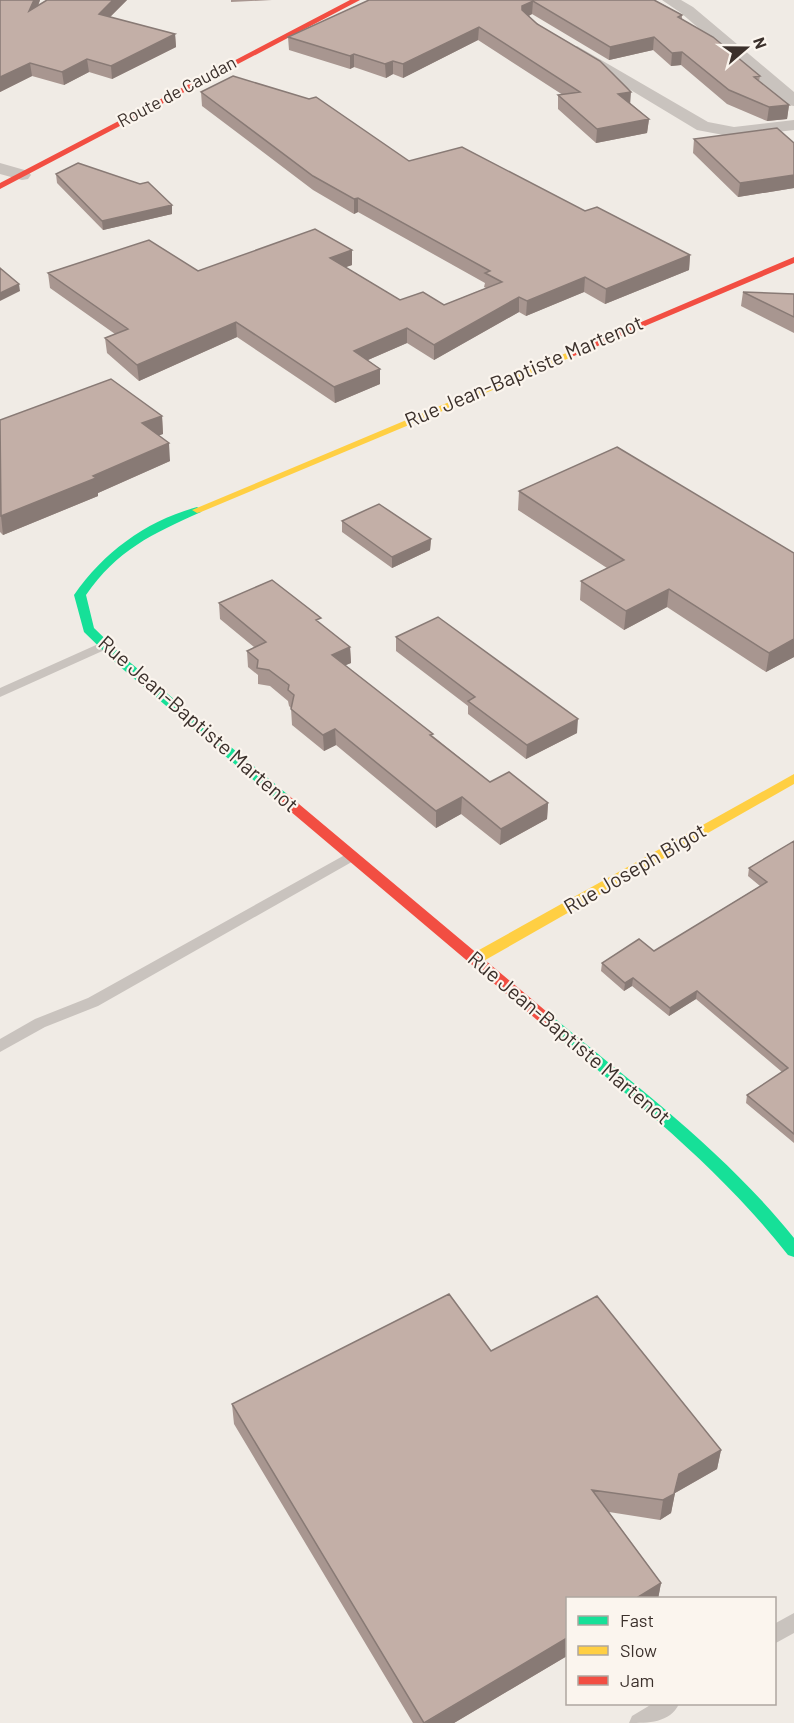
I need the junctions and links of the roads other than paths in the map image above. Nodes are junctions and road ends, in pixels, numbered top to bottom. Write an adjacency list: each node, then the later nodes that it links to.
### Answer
1 (356, 0): 7 (street, Route de Caudan)
2 (670, 0): 4 (street)
3 (564, 43): 5 (street)
4 (794, 101)
5 (794, 125)
6 (0, 168): 7 (street)
7 (22, 175): 8 (street, Route de Caudan)
8 (0, 186)
9 (794, 261): 10 (street, Rue Jean-Baptiste Martenot)
10 (105, 645): 11 (lane); 13 (street, Rue Jean-Baptiste Martenot)
11 (0, 693)
12 (794, 778): 14 (street, Rue Joseph Bigot)
13 (352, 856): 14 (street, Rue Jean-Baptiste Martenot); 15 (lane)
14 (475, 959): 16 (street, Rue Jean-Baptiste Martenot)
15 (0, 1046)
16 (794, 1250)
17 (794, 1622): 18 (lane)
18 (776, 1634)
19 (667, 1705): 20 (lane)
20 (639, 1723)

